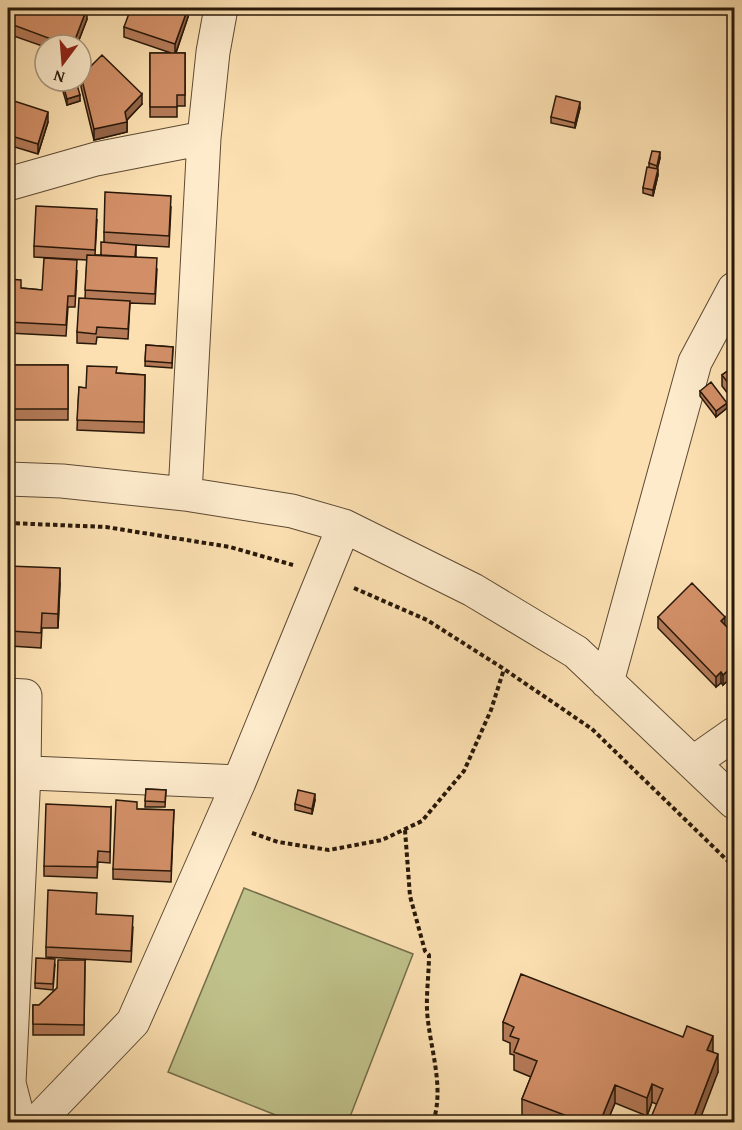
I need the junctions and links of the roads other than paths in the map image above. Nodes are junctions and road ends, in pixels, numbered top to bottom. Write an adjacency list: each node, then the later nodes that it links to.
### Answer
1 (221, 8): 2 (street)
2 (204, 138): 3 (street); 6 (street)
3 (8, 184)
4 (735, 289): 8 (street)
5 (8, 479): 6 (street)
6 (185, 494): 7 (street)
7 (344, 526): 8 (street); 13 (street)
8 (607, 682): 11 (street)
9 (8, 695): 12 (street)
10 (735, 734): 11 (street)
11 (694, 762): 14 (street)
12 (16, 773): 13 (street); 15 (street)
13 (239, 782): 15 (street)
14 (735, 802)
15 (34, 1122)

